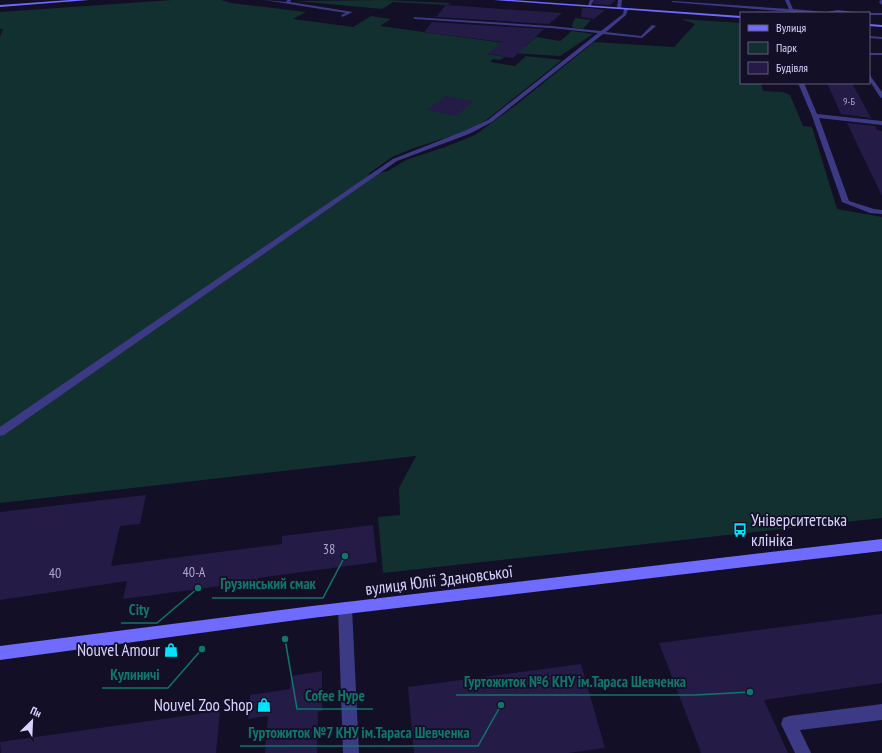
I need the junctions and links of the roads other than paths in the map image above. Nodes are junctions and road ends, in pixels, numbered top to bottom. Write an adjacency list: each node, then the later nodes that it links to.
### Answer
1 (14, 0): 10 (main road)
2 (87, 0): 10 (main road)
3 (266, 0): 9 (street)
4 (496, 0): 12 (main road)
5 (592, 0): 12 (street)
6 (620, 0): 13 (street)
7 (787, 0): 15 (street)
8 (673, 1): 15 (street); 16 (street)
9 (289, 2): 20 (street)
10 (11, 5): 11 (main road)
11 (0, 6)
12 (590, 6): 13 (main road)
13 (618, 8): 14 (main road)
14 (626, 9): 16 (main road); 26 (street)
15 (792, 11): 17 (street)
16 (673, 12): 21 (main road)
17 (826, 12)
18 (870, 14): 19 (street)
19 (882, 14)
20 (342, 16)
21 (740, 17)
22 (416, 18): 26 (street)
23 (870, 25): 25 (main road)
24 (654, 26): 26 (street)
25 (882, 27)
26 (602, 33): 37 (street)
27 (870, 37): 28 (street)
28 (882, 38)
29 (870, 54): 30 (street)
30 (882, 54)
31 (870, 78): 33 (street)
32 (801, 84): 34 (street)
33 (882, 96)
34 (815, 116): 35 (street); 36 (street)
35 (882, 123)
36 (882, 212)
37 (0, 432)
38 (882, 545): 39 (main road, вулиця Юлії Здановської)
39 (345, 608): 40 (main road, вулиця Юлії Здановської); 42 (street)
40 (0, 653)
41 (882, 712): 43 (street)
42 (351, 753)
43 (802, 753)

